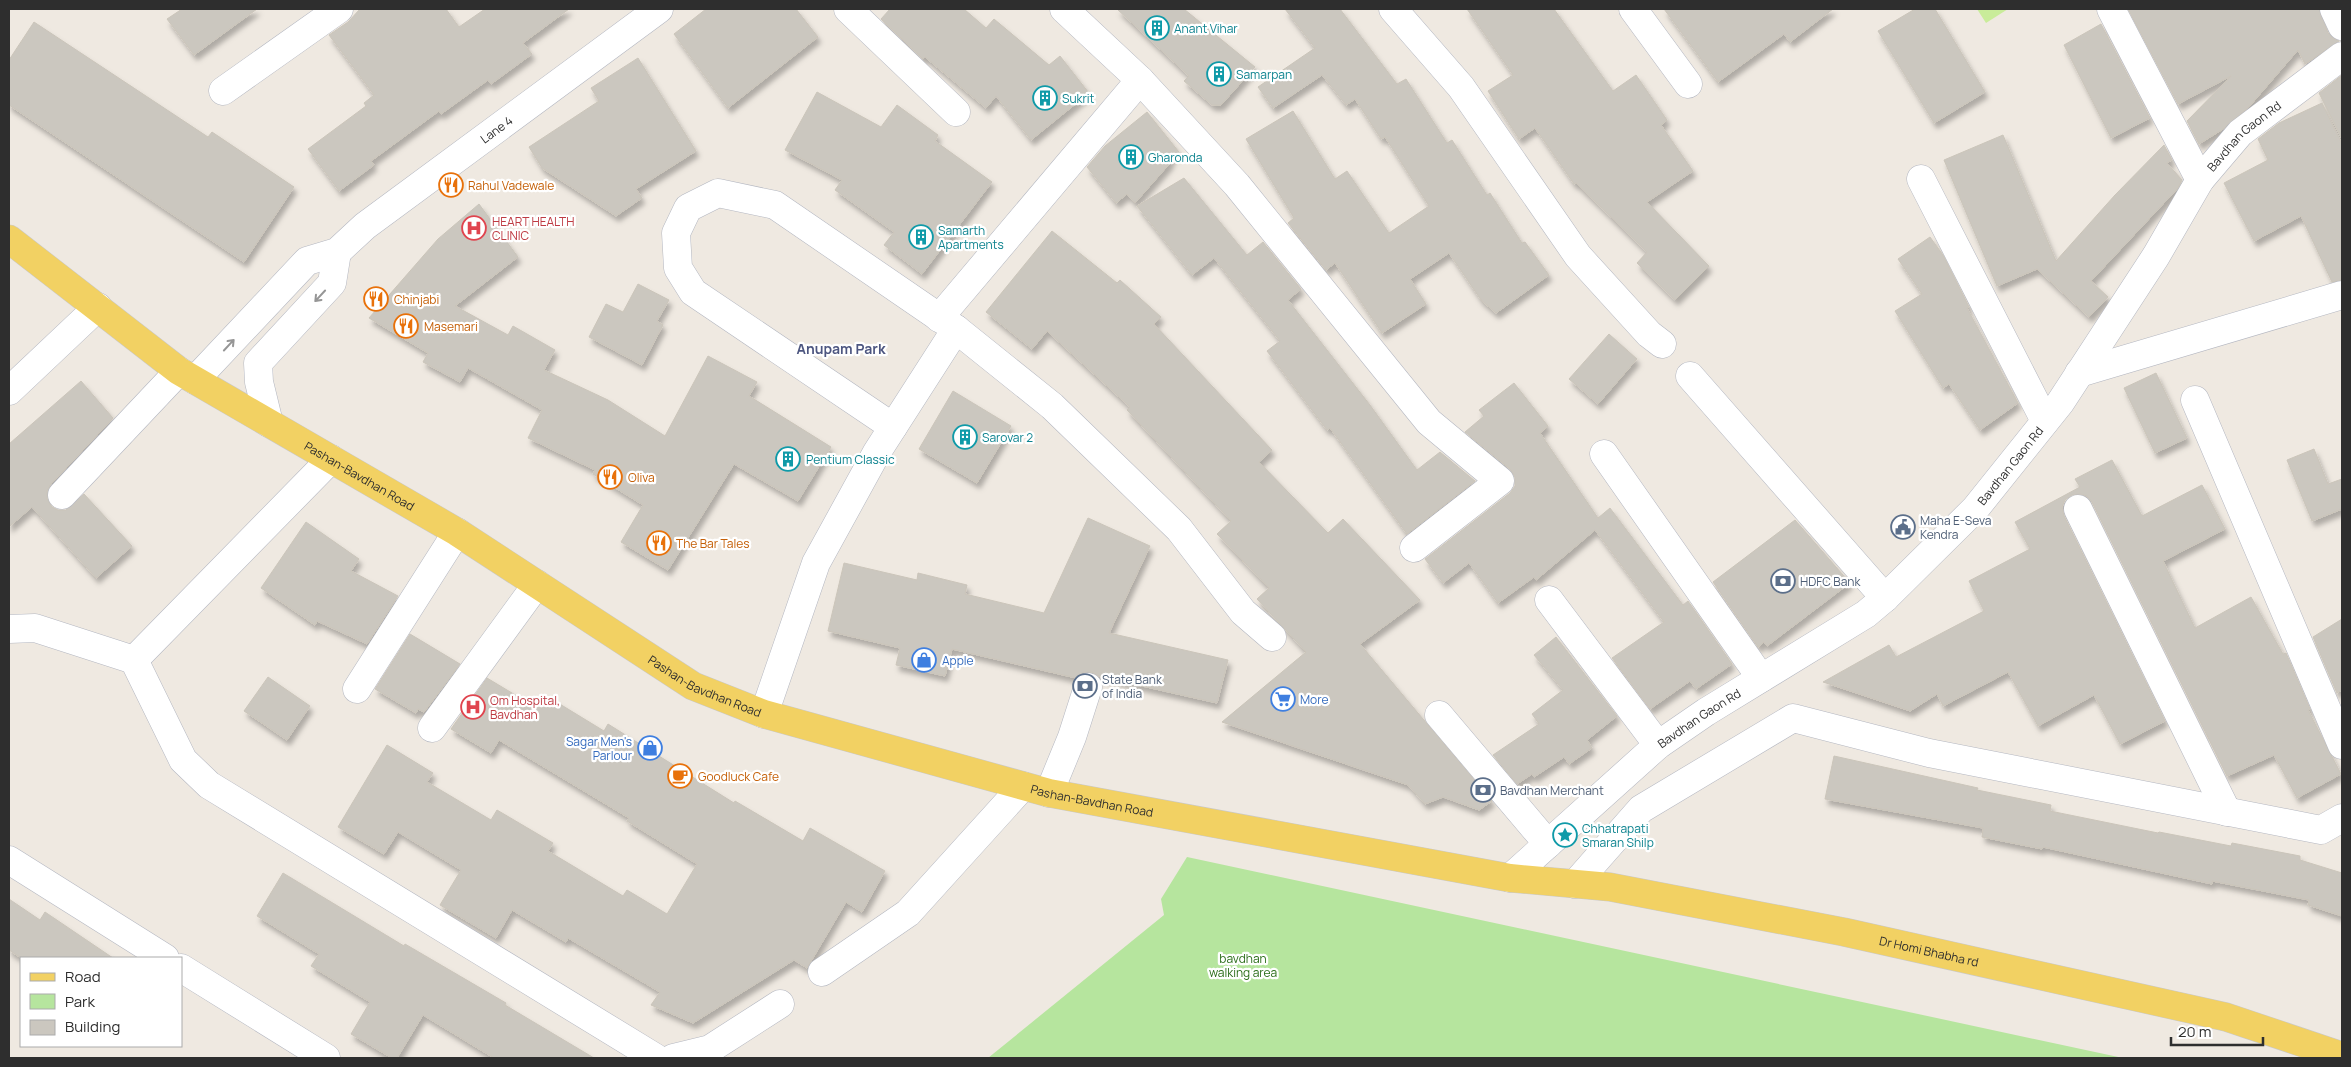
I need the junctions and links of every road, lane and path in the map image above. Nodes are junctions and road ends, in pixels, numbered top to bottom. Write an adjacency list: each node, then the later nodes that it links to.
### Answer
1 (339, 9): 13 (street)
2 (848, 9): 14 (street)
3 (1064, 9): 11 (street)
4 (1633, 9): 12 (street)
5 (2111, 9): 16 (street)
6 (2334, 9): 9 (street)
7 (1400, 11): 22 (street)
8 (647, 12): 18 (street, Lane 4)
9 (2342, 26)
10 (2342, 56): 16 (street, Bavdhan Gaon Rd)
11 (1140, 80): 21 (street); 36 (street)
12 (1688, 84)
13 (223, 91)
14 (956, 112)
15 (1921, 179): 28 (street)
16 (2200, 180): 23 (street, Bavdhan Gaon Rd)
17 (9, 239): 20 (main road, Pashan-Bavdhan Road)
18 (337, 252): 24 (street, Lane 4, one-way to 18); 29 (street, one-way to 29)
19 (2342, 296): 23 (street)
20 (98, 307): 24 (main road, Pashan-Bavdhan Road); 26 (street)
21 (947, 324): 30 (street); 30 (street); 41 (street)
22 (1662, 344)
23 (2079, 373): 28 (street, Bavdhan Gaon Rd)
24 (187, 376): 29 (main road, Pashan-Bavdhan Road); 33 (street, Lane 4)
25 (1690, 376): 38 (street)
26 (9, 391)
27 (2195, 400): 50 (street)
28 (2045, 421): 38 (street, Bavdhan Gaon Rd)
29 (269, 423): 32 (main road, Pashan-Bavdhan Road)
30 (893, 428): 46 (street)
31 (1604, 454): 43 (street)
32 (331, 459): 35 (main road, Pashan-Bavdhan Road); 42 (street)
33 (62, 495)
34 (2078, 509): 53 (street)
35 (457, 532): 37 (main road, Pashan-Bavdhan Road); 45 (street)
36 (1414, 548)
37 (537, 584): 46 (main road, Pashan-Bavdhan Road); 48 (street)
38 (1885, 598): 43 (street, Bavdhan Gaon Rd)
39 (1549, 600): 49 (street)
40 (9, 629): 42 (street)
41 (1272, 637)
42 (134, 660): 65 (street)
43 (1761, 678): 49 (street, Bavdhan Gaon Rd)
44 (1088, 687): 52 (street)
45 (357, 689)
46 (764, 714): 51 (main road, Pashan-Bavdhan Road)
47 (1439, 715): 55 (street)
48 (432, 728)
49 (1658, 745): 55 (street, Bavdhan Gaon Rd)
50 (2342, 745)
51 (1023, 786): 52 (main road, Pashan-Bavdhan Road); 61 (street)
52 (1049, 794): 57 (main road, Pashan-Bavdhan Road)
53 (2227, 812): 54 (street); 58 (street)
54 (2342, 818)
55 (1548, 844): 57 (street, Bavdhan Gaon Rd)
56 (9, 860): 59 (street)
57 (1510, 878): 58 (main road, Dr Homi Bhabha rd)
58 (1575, 884): 63 (main road, Dr Homi Bhabha rd)
59 (164, 957)
60 (182, 969): 64 (street)
61 (822, 972)
62 (780, 1004): 66 (street)
63 (2342, 1056)
64 (326, 1058)
65 (656, 1058)
66 (673, 1058)

